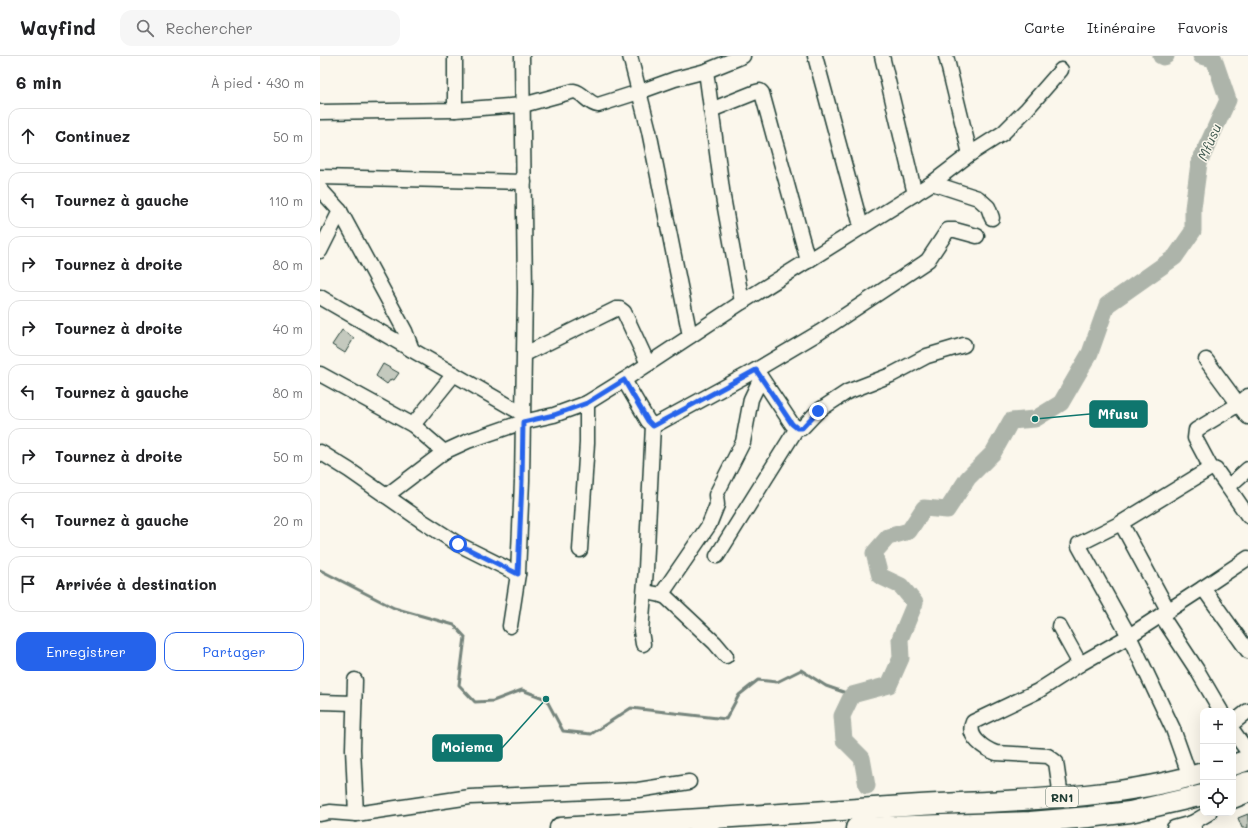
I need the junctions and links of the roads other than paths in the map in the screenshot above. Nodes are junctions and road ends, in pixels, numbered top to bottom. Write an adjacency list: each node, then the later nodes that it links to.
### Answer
1 (455, 56): 12 (street)
2 (522, 56): 11 (street)
3 (630, 56): 10 (street)
4 (743, 56): 9 (street)
5 (815, 56): 23 (street)
6 (882, 56): 20 (street)
7 (946, 56): 15 (street)
8 (1061, 70): 15 (street)
9 (706, 71): 10 (street); 13 (street)
10 (639, 92): 11 (street); 29 (street)
11 (523, 106): 12 (street); 17 (street)
12 (455, 110): 14 (street)
13 (711, 110): 26 (street); 28 (street)
14 (320, 112)
15 (970, 154): 18 (street)
16 (320, 177): 17 (street)
17 (524, 182): 32 (street)
18 (932, 183): 20 (street); 22 (street)
19 (320, 189): 21 (street)
20 (915, 194): 23 (street)
21 (340, 212): 25 (street); 31 (street)
22 (992, 218)
23 (861, 226): 26 (street)
24 (977, 236): 37 (street)
25 (320, 251)
26 (808, 261): 28 (street)
27 (320, 298): 31 (street)
28 (742, 302): 29 (street)
29 (690, 336): 34 (street)
30 (964, 345): 45 (street)
31 (412, 350): 36 (street)
32 (525, 354): 34 (street); 42 (street)
33 (1206, 360): 39 (street)
34 (648, 364): 38 (street)
35 (320, 374): 43 (street)
36 (454, 374): 42 (street); 43 (street)
37 (759, 374): 44 (street); 45 (street); 60 (street)
38 (624, 380): 40 (street); 44 (street)
39 (1244, 400): 41 (street); 48 (street)
40 (587, 403): 42 (street); 54 (street)
41 (1248, 417)
42 (523, 418): 47 (street); 57 (street)
43 (413, 425): 47 (street)
44 (653, 426): 59 (street)
45 (797, 428): 55 (street)
46 (320, 452): 51 (street)
47 (444, 452): 51 (street)
48 (1211, 468): 50 (street); 53 (street)
49 (1248, 470): 50 (street)
50 (1228, 487): 52 (street)
51 (386, 496): 57 (street)
52 (1248, 516)
53 (1121, 523): 61 (street); 64 (street)
54 (580, 550)
55 (717, 556)
56 (1248, 559): 58 (street)
57 (518, 574): 62 (street)
58 (1203, 588): 61 (street); 66 (street)
59 (644, 593): 60 (street); 65 (street)
60 (661, 595): 67 (street)
61 (1164, 613): 64 (street); 72 (street)
62 (510, 626)
63 (1059, 626): 68 (street)
64 (1129, 636): 68 (street); 79 (street)
65 (643, 644)
66 (1248, 651)
67 (726, 656)
68 (1080, 664): 85 (street)
69 (355, 680): 71 (street)
70 (320, 702): 71 (street)
71 (354, 703): 88 (street)
72 (1219, 708)
73 (1248, 711): 74 (street)
74 (1236, 721)
75 (1236, 735): 76 (street)
76 (1248, 752)
77 (1248, 760): 78 (highway)
78 (1236, 764)
79 (1197, 775): 85 (highway, RN1)
80 (689, 782): 88 (street)
81 (1248, 782): 82 (highway)
82 (1236, 786)
83 (1248, 795): 86 (street)
84 (1200, 796): 92 (highway, RN1)
85 (1061, 797): 91 (highway, RN1)
86 (1236, 800)
87 (320, 814): 88 (street)
88 (356, 814)
89 (1205, 816): 90 (street)
90 (1193, 825): 93 (street)
91 (560, 828)
92 (859, 828)
93 (1174, 828)

